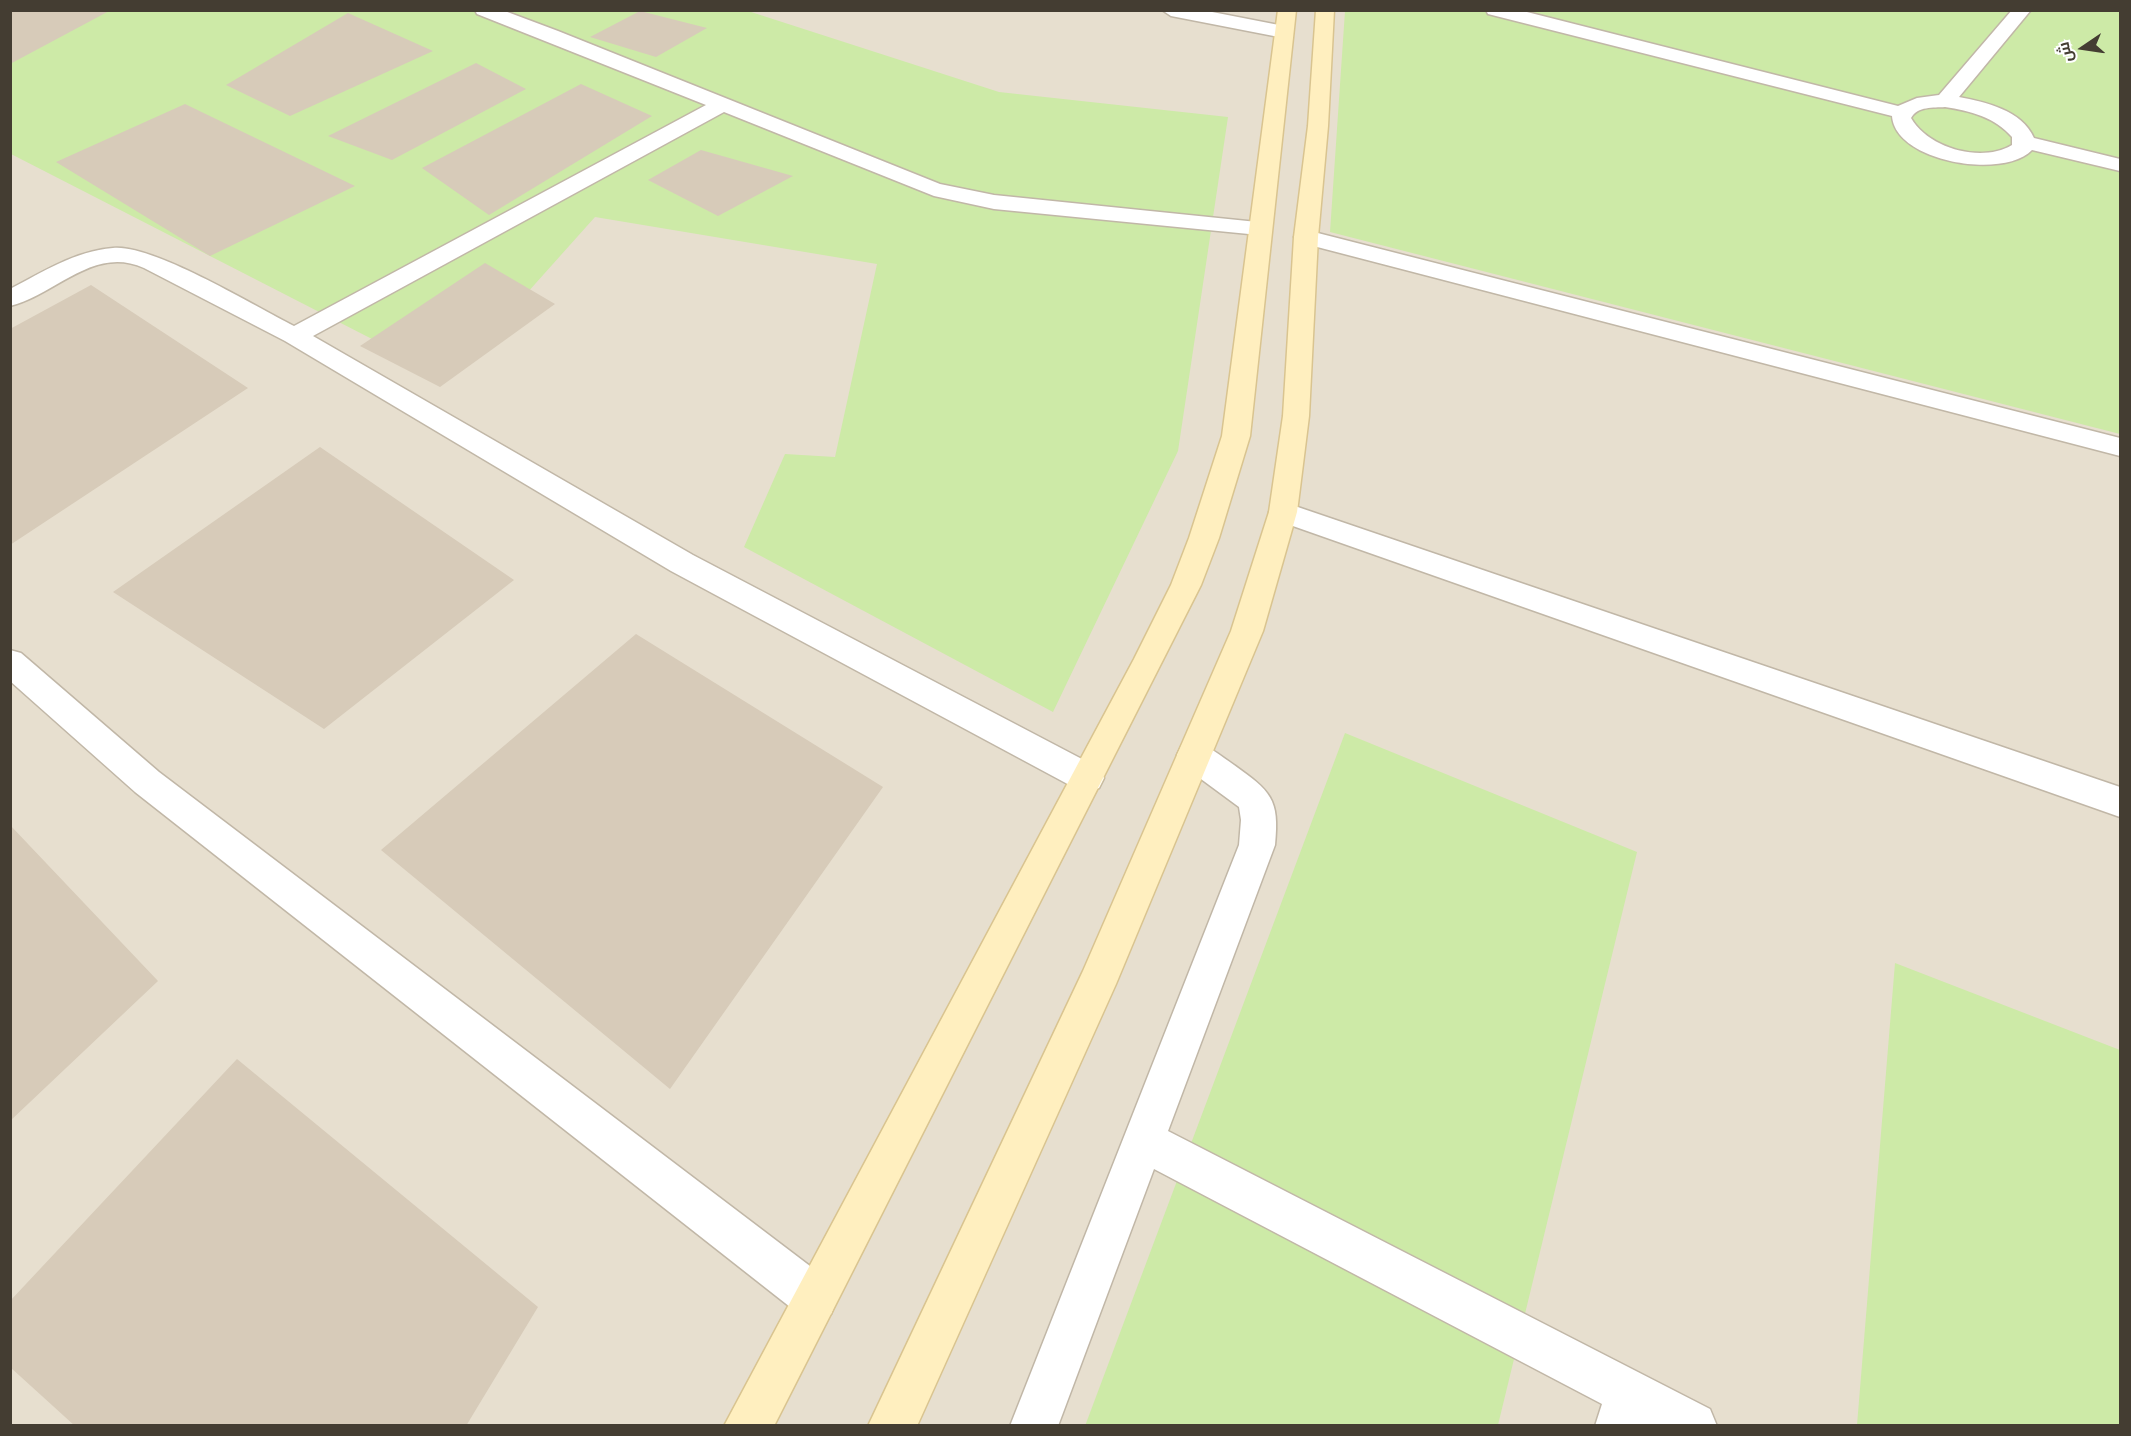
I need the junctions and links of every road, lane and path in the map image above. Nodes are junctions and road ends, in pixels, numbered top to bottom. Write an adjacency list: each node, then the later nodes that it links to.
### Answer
1 (484, 10): 8 (street)
2 (1171, 10): 6 (street)
3 (1325, 10): 13 (main road)
4 (1495, 10): 9 (street)
5 (2022, 10): 7 (street)
6 (1286, 22): 12 (main road)
7 (1945, 101): 9 (street); 10 (street)
8 (721, 105): 12 (street); 15 (street)
9 (1903, 112): 10 (street)
10 (2025, 142): 11 (street)
11 (2121, 165)
12 (1259, 228): 20 (main road)
13 (1306, 237): 16 (street); 17 (main road)
14 (10, 299): 15 (street)
15 (294, 336): 20 (street)
16 (2121, 447)
17 (1283, 512): 19 (main road); 21 (street)
18 (10, 662): 23 (street)
19 (1194, 754): 22 (street); 26 (main road)
20 (1087, 778): 23 (main road)
21 (2121, 802)
22 (1144, 1141): 24 (street); 27 (street)
23 (815, 1298): 25 (main road)
24 (1624, 1409): 28 (street)
25 (748, 1425)
26 (892, 1425)
27 (1034, 1425)
28 (1693, 1425)

